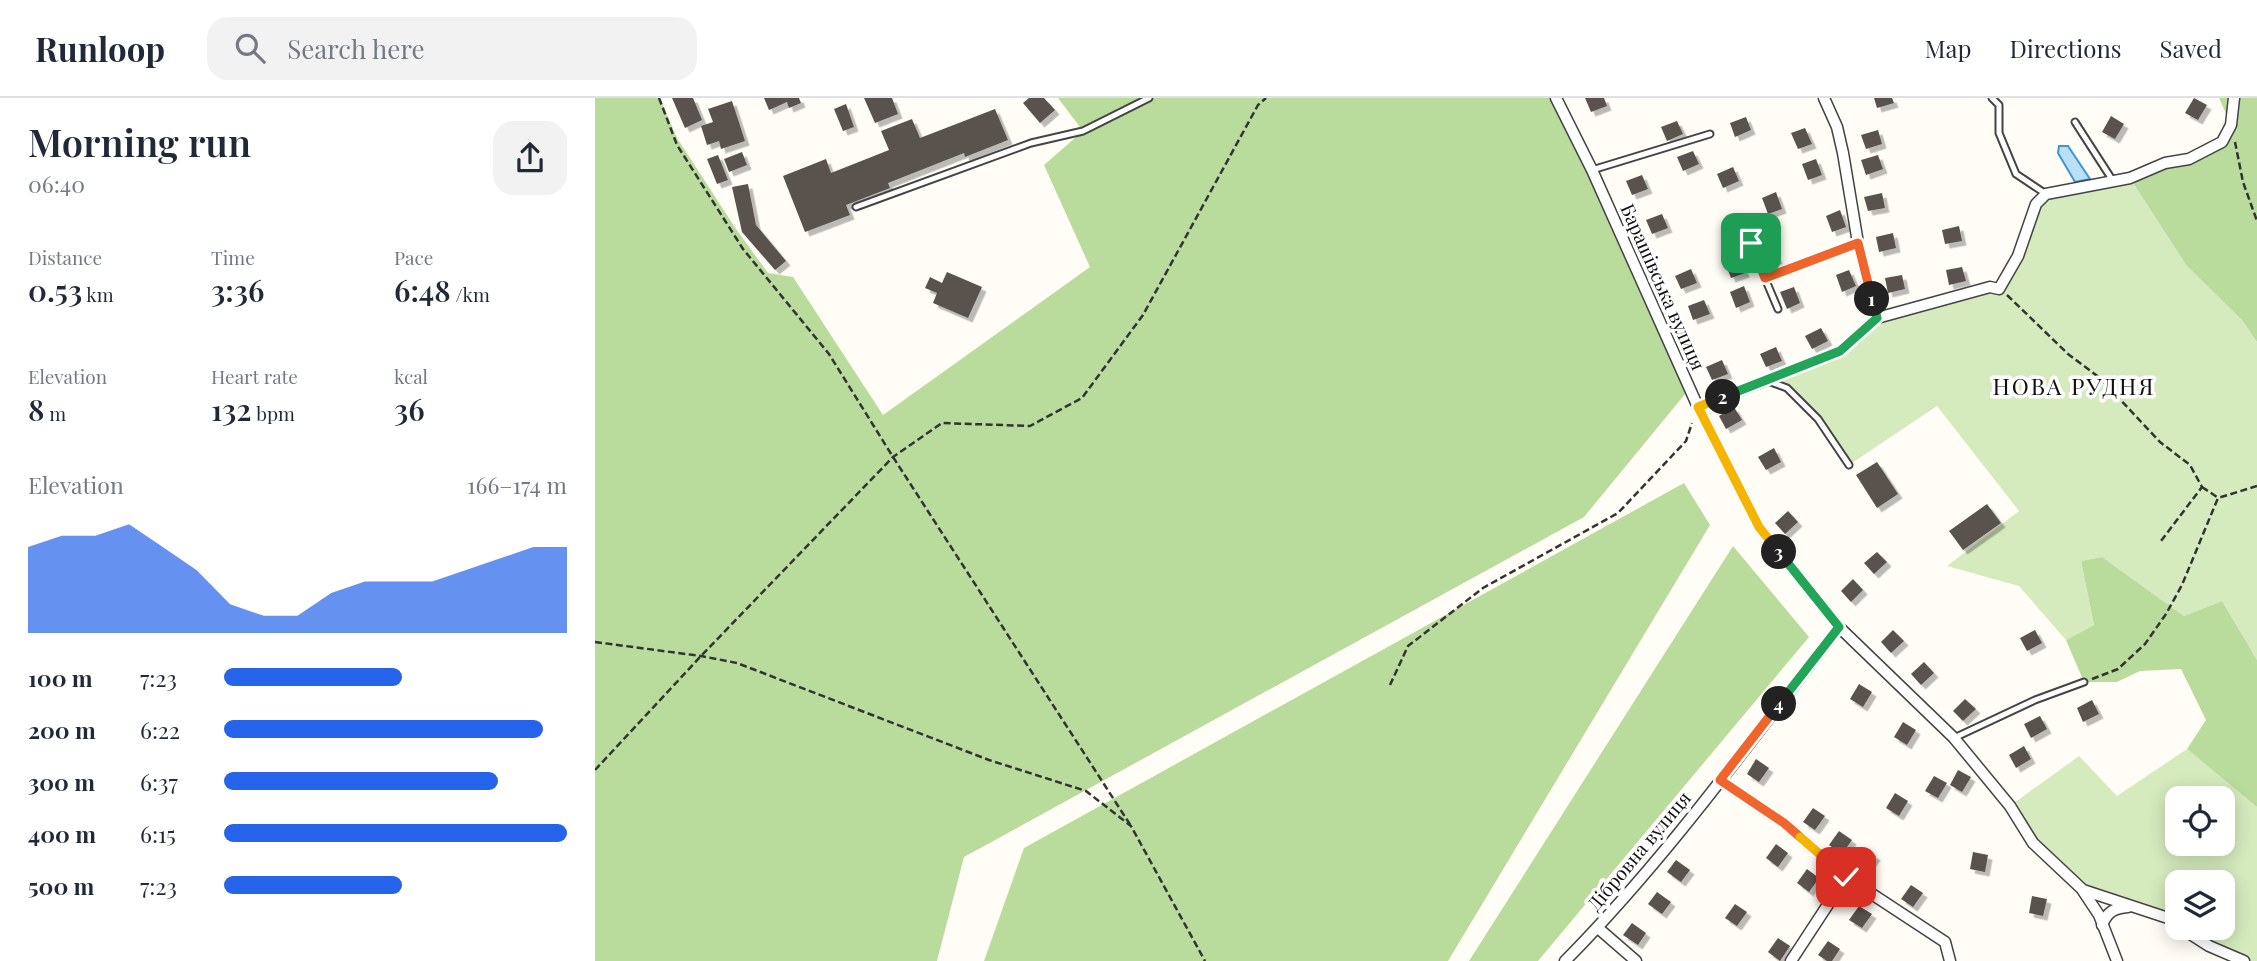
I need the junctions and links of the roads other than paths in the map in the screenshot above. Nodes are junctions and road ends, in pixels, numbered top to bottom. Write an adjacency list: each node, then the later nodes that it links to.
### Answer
1 (1149, 98): 11 (lane)
2 (1556, 98): 8 (street, Барашівська вулиця)
3 (1824, 98): 13 (street)
4 (1992, 98): 10 (lane)
5 (2234, 98): 9 (street)
6 (2075, 122): 9 (lane)
7 (1710, 134): 8 (lane)
8 (1592, 170): 18 (street, Барашівська вулиця)
9 (2113, 181): 10 (street)
10 (2046, 194): 16 (street)
11 (856, 207)
12 (1751, 243): 14 (lane)
13 (1858, 243): 14 (lane); 16 (street)
14 (1765, 278): 15 (lane)
15 (1778, 309)
16 (1877, 318): 17 (street)
17 (1765, 380): 18 (street); 19 (lane)
18 (1698, 407): 20 (street, Барашівська вулиця)
19 (1849, 465)
20 (1839, 627): 22 (street, Барашівська вулиця); 23 (street, Дібровна вулиця)
21 (2084, 682): 22 (lane)
22 (1954, 738): 25 (street, Барашівська вулиця)
23 (1720, 780): 24 (street); 29 (street, Дібровна вулиця)
24 (1846, 877): 33 (street); 34 (street)
25 (2083, 890): 26 (street, Барашівська вулиця); 28 (street)
26 (2134, 907): 27 (street, Барашівська вулиця); 28 (street)
27 (2165, 917)
28 (2102, 925): 35 (street)
29 (1598, 928): 31 (street, Дібровна вулиця); 32 (street)
30 (2200, 940): 36 (street)
31 (1565, 961)
32 (1636, 961)
33 (1791, 961)
34 (1950, 961)
35 (2117, 961)
36 (2244, 961)

